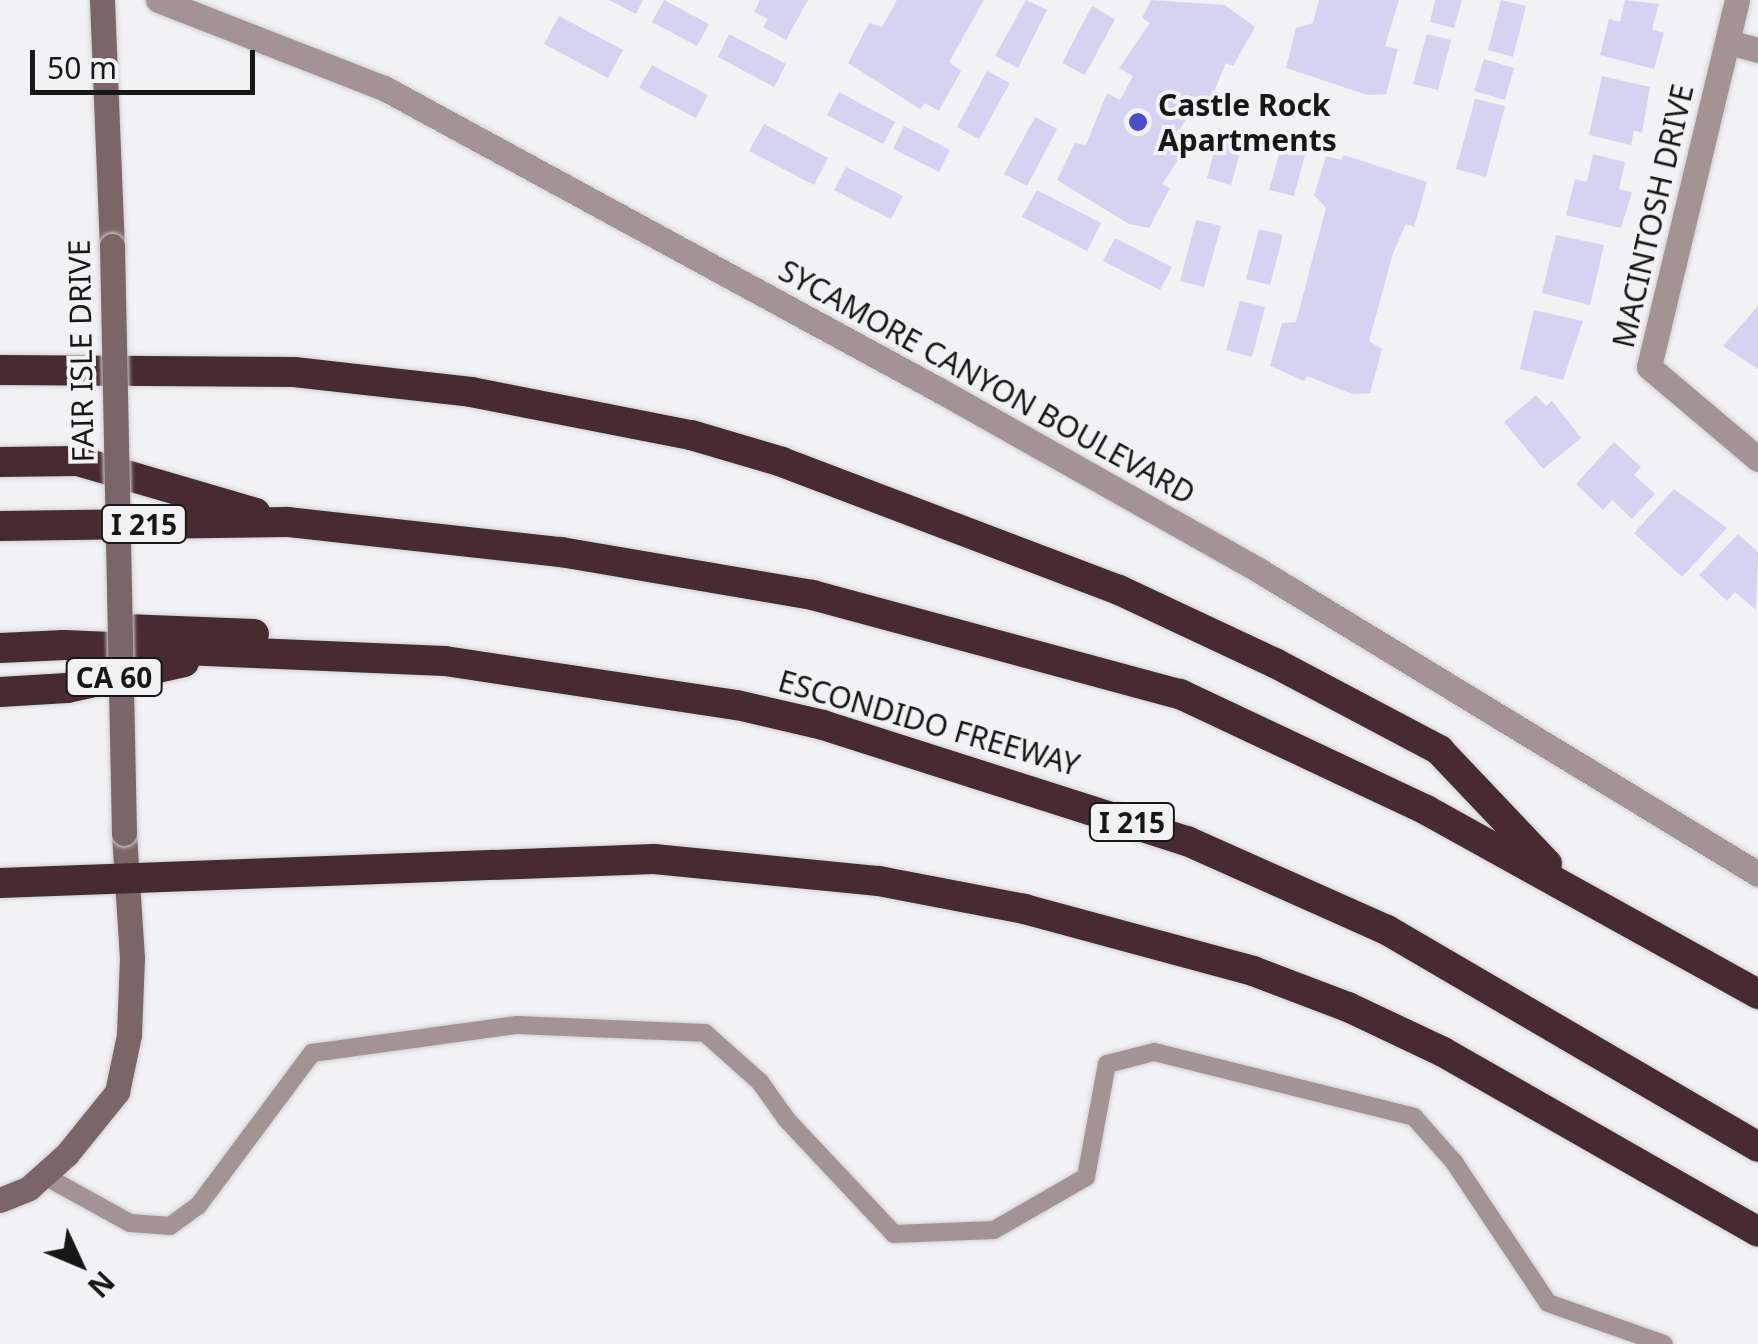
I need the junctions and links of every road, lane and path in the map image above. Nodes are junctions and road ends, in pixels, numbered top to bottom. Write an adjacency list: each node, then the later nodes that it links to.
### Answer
1 (102, 0): 17 (main road, FAIR ISLE DRIVE, bridge)
2 (158, 0): 16 (street, SYCAMORE CANYON BOULEVARD)
3 (1737, 0): 4 (street, MACINTOSH DRIVE)
4 (1728, 42): 5 (street); 7 (street, MACINTOSH DRIVE)
5 (1758, 50)
6 (0, 370): 19 (highway)
7 (1758, 459)
8 (0, 462): 9 (highway)
9 (288, 522): 10 (highway, I 215); 19 (highway, I 215)
10 (0, 526)
11 (0, 630): 14 (highway)
12 (0, 648): 13 (highway, ESCONDIDO FREEWAY / I 215)
13 (226, 652): 14 (highway, ESCONDIDO FREEWAY / I 215); 15 (highway, CA 60)
14 (445, 661): 21 (highway, ESCONDIDO FREEWAY / I 215)
15 (0, 692)
16 (1758, 874)
17 (125, 882): 18 (highway); 22 (main road, FAIR ISLE DRIVE); 24 (highway)
18 (0, 883)
19 (1566, 884): 20 (highway, I 215)
20 (1758, 994)
21 (1758, 1147)
22 (43, 1175): 23 (main road, FAIR ISLE DRIVE); 25 (lane)
23 (0, 1200)
24 (1758, 1232)
25 (1664, 1344)

